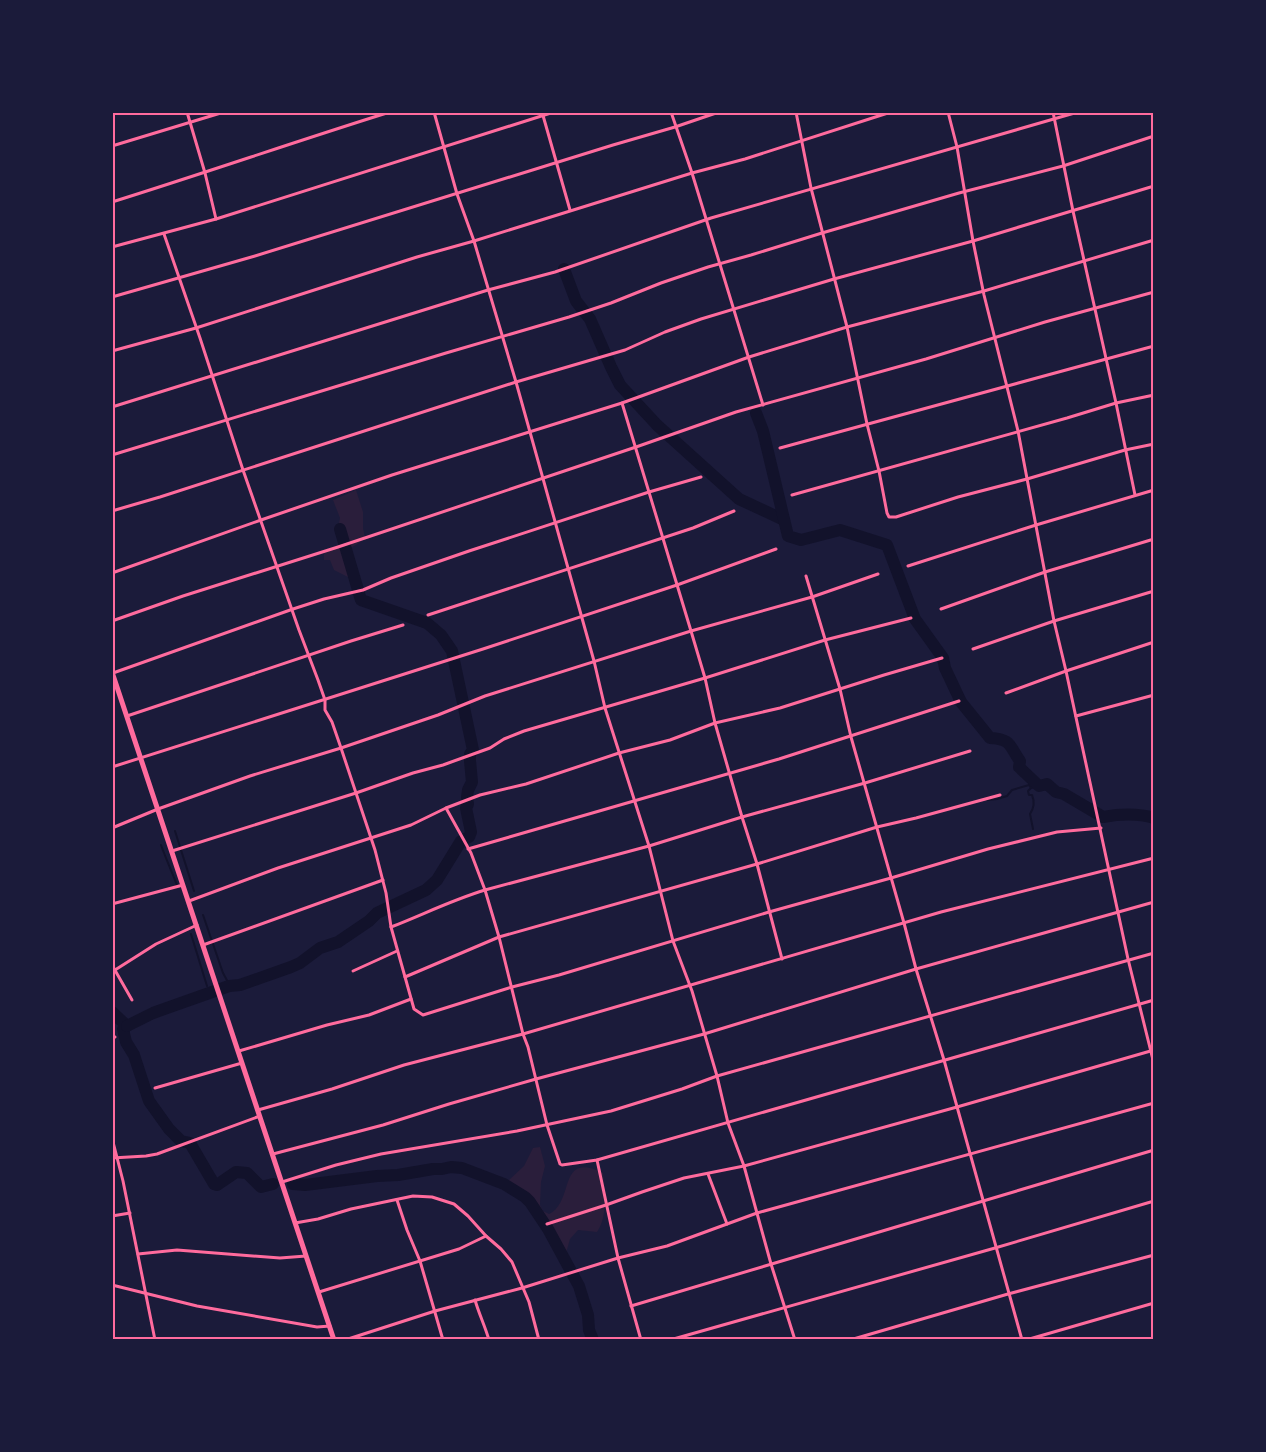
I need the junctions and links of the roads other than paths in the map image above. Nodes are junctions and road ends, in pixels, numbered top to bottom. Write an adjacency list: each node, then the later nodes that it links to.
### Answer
1 (187, 112): 15 (street)
2 (224, 112): 15 (street)
3 (390, 112): 24 (street)
4 (434, 112): 20 (street)
5 (554, 112): 13 (street)
6 (671, 112): 16 (street)
7 (719, 112): 16 (street)
8 (796, 112): 18 (street)
9 (891, 112): 18 (street)
10 (948, 112): 21 (street)
11 (1053, 112): 14 (street)
12 (1078, 112): 14 (street)
13 (543, 114): 20 (street); 22 (street)
14 (1055, 119): 21 (street); 23 (street)
15 (190, 123): 19 (street); 24 (street)
16 (675, 127): 22 (street); 25 (street)
17 (1154, 136): 23 (street)
18 (802, 141): 25 (street); 27 (street)
19 (112, 146)
20 (443, 147): 29 (street); 33 (street)
21 (957, 147): 27 (street); 28 (street)
22 (556, 163): 29 (street); 31 (street)
23 (1063, 166): 28 (street); 32 (street)
24 (205, 173): 30 (street); 33 (street)
25 (692, 173): 31 (street); 34 (street)
26 (1154, 186): 32 (street)
27 (811, 188): 34 (street); 35 (street)
28 (964, 192): 35 (street); 39 (street)
29 (457, 194): 38 (street); 43 (street)
30 (112, 202)
31 (570, 210): 38 (street)
32 (1073, 211): 39 (street); 41 (street)
33 (216, 219): 36 (street)
34 (707, 219): 42 (street); 45 (street)
35 (822, 233): 42 (street); 44 (street)
36 (164, 234): 40 (street); 43 (street)
37 (1154, 240): 41 (street)
38 (474, 241): 45 (street); 52 (street)
39 (973, 241): 44 (street); 46 (street)
40 (112, 247)
41 (1084, 261): 46 (street); 49 (street)
42 (720, 264): 50 (street); 53 (street)
43 (178, 277): 48 (street); 52 (street)
44 (834, 279): 50 (street); 51 (street)
45 (488, 290): 53 (street); 59 (street)
46 (984, 291): 51 (street); 54 (street)
47 (1154, 292): 49 (street)
48 (112, 296)
49 (1094, 308): 54 (street); 58 (street)
50 (733, 309): 57 (street); 61 (street)
51 (846, 327): 57 (street); 60 (street)
52 (196, 328): 56 (street); 59 (street)
53 (503, 336): 61 (street); 68 (street)
54 (995, 338): 60 (street); 62 (street)
55 (1154, 346): 58 (street)
56 (112, 351)
57 (749, 357): 64 (street); 66 (street)
58 (1106, 359): 62 (street); 65 (street)
59 (212, 377): 67 (street); 68 (street)
60 (857, 377): 66 (street); 69 (street)
61 (516, 382): 71 (street); 77 (street)
62 (1007, 387): 69 (street); 70 (street)
63 (1154, 395): 65 (street)
64 (622, 403): 71 (street); 73 (street)
65 (1116, 403): 70 (street); 75 (street)
66 (763, 404): 73 (street)
67 (112, 407)
68 (226, 421): 76 (street); 77 (street)
69 (867, 424): 74 (street); 78 (street)
70 (1018, 431): 78 (street); 81 (street)
71 (530, 432): 80 (street); 88 (street)
72 (1154, 444): 75 (street)
73 (636, 447): 80 (street); 83 (street)
74 (780, 448)
75 (1125, 450): 81 (street); 85 (street)
76 (112, 456)
77 (243, 470): 86 (street); 88 (street)
78 (879, 471): 81 (street); 84 (street)
79 (701, 477): 83 (street)
80 (543, 478): 89 (street); 94 (street)
81 (1027, 479): 90 (street)
82 (1154, 490): 85 (street)
83 (649, 492): 89 (street); 91 (street)
84 (792, 495)
85 (1135, 495): 90 (street)
86 (112, 511)
87 (734, 511): 91 (street)
88 (260, 520): 94 (street); 98 (street)
89 (555, 523): 96 (street); 104 (street)
90 (1036, 525): 95 (street); 97 (street)
91 (664, 538): 96 (street); 101 (street)
92 (1154, 539): 97 (street)
93 (776, 549): 101 (street)
94 (277, 565): 104 (street); 109 (street)
95 (908, 566)
96 (568, 569): 106 (street); 107 (street)
97 (1045, 572): 105 (street); 110 (street)
98 (112, 573)
99 (878, 574): 103 (street)
100 (806, 576): 103 (street)
101 (677, 585): 107 (street); 112 (street)
102 (1154, 591): 110 (street)
103 (812, 597): 112 (street); 113 (street)
104 (293, 609): 116 (street); 120 (street)
105 (941, 610)
106 (428, 616)
107 (581, 616): 118 (street); 125 (street)
108 (912, 618): 113 (street)
109 (112, 621)
110 (1054, 621): 115 (street); 119 (street)
111 (403, 625): 116 (street)
112 (691, 631): 118 (street); 121 (street)
113 (825, 640): 121 (street); 122 (street)
114 (1154, 642): 119 (street)
115 (973, 649)
116 (310, 656): 125 (street); 128 (street)
117 (942, 658): 122 (street)
118 (594, 661): 127 (street); 132 (street)
119 (1066, 670): 123 (street); 129 (street)
120 (113, 673): 128 (main road)
121 (704, 678): 127 (street); 130 (street)
122 (840, 689): 130 (street); 131 (street)
123 (1006, 693)
124 (1154, 695): 129 (street)
125 (325, 700): 132 (street); 135 (street)
126 (959, 701): 131 (street)
127 (605, 708): 134 (street); 139 (street)
128 (127, 716): 135 (main road)
129 (1076, 716): 147 (street)
130 (714, 723): 134 (street); 137 (street)
131 (851, 737): 137 (street); 138 (street)
132 (341, 748): 139 (street); 143 (street)
133 (970, 751): 138 (street)
134 (619, 753): 141 (street); 142 (street)
135 (141, 758): 136 (street); 143 (main road)
136 (112, 767)
137 (730, 774): 141 (street); 144 (street)
138 (864, 783): 144 (street); 145 (street)
139 (356, 793): 148 (street); 151 (street)
140 (1000, 794): 145 (street)
141 (634, 801): 149 (street); 150 (street)
142 (446, 808): 148 (street); 150 (street)
143 (158, 809): 146 (street); 151 (main road)
144 (742, 817): 149 (street); 153 (street)
145 (877, 827): 153 (street); 155 (street)
146 (112, 828)
147 (1100, 828): 154 (street); 155 (street)
148 (371, 838): 156 (street); 160 (street)
149 (649, 846): 158 (street); 159 (street)
150 (468, 849): 158 (street)
151 (172, 851): 157 (main road)
152 (1154, 858): 154 (street)
153 (757, 864): 159 (street); 163 (street)
154 (1109, 869): 164 (street); 165 (street)
155 (891, 878): 163 (street); 165 (street)
156 (382, 880): 167 (street); 170 (street)
157 (183, 885): 160 (main road); 162 (street)
158 (484, 890): 167 (street); 168 (street)
159 (661, 890): 168 (street); 169 (street)
160 (188, 901): 166 (main road)
161 (1154, 902): 164 (street)
162 (112, 904)
163 (769, 912): 169 (street); 173 (street)
164 (1119, 912): 174 (street); 176 (street)
165 (904, 923): 173 (street); 176 (street)
166 (197, 925): 170 (main road); 177 (street)
167 (391, 927): 171 (street)
168 (500, 937): 179 (street); 181 (street)
169 (673, 941): 180 (street); 181 (street)
170 (203, 945): 190 (main road)
171 (397, 951): 178 (street); 179 (street)
172 (1154, 953): 174 (street)
173 (782, 959): 180 (street)
174 (1128, 959): 185 (street); 186 (street)
175 (112, 965): 177 (street)
176 (916, 969): 186 (street); 188 (street)
177 (115, 970): 183 (street)
178 (352, 971)
179 (405, 977): 182 (street)
180 (690, 986): 187 (street); 188 (street)
181 (512, 987): 182 (street); 187 (street)
182 (411, 999): 190 (street)
183 (132, 1000)
184 (1154, 1000): 185 (street)
185 (1140, 1004): 189 (street); 191 (street)
186 (930, 1016): 191 (street); 194 (street)
187 (523, 1034): 195 (street); 199 (street)
188 (704, 1034): 194 (street); 195 (street)
189 (1152, 1050): 193 (street); 198 (street)
190 (238, 1051): 192 (main road)
191 (944, 1060): 198 (street); 200 (street)
192 (242, 1063): 196 (street); 199 (main road)
193 (1154, 1064)
194 (717, 1076): 200 (street); 201 (street)
195 (536, 1079): 201 (street); 204 (street)
196 (155, 1088)
197 (1154, 1103): 205 (street)
198 (957, 1107): 205 (street); 209 (street)
199 (259, 1113): 204 (main road); 207 (street)
200 (728, 1123): 208 (street); 209 (street)
201 (547, 1125): 208 (street); 211 (street)
202 (112, 1138): 207 (street)
203 (1154, 1150): 213 (street)
204 (273, 1154): 211 (main road)
205 (970, 1154): 213 (street); 217 (street)
206 (112, 1158): 207 (street)
207 (118, 1158): 216 (street)
208 (597, 1160): 215 (street)
209 (744, 1166): 210 (street); 217 (street)
210 (708, 1174): 215 (street); 221 (street)
211 (282, 1182): 219 (main road)
212 (397, 1200): 219 (street); 222 (street); 228 (street)
213 (983, 1200): 223 (street); 229 (street)
214 (1154, 1200): 223 (street)
215 (606, 1205): 220 (street); 227 (street)
216 (130, 1213): 218 (street); 224 (street)
217 (757, 1213): 221 (street); 229 (street)
218 (112, 1216)
219 (296, 1223): 226 (main road)
220 (547, 1224)
221 (727, 1224): 227 (street)
222 (486, 1236): 228 (street); 231 (street)
223 (996, 1248): 234 (street); 238 (street)
224 (138, 1254): 226 (street); 233 (street)
225 (1154, 1255): 234 (street)
226 (306, 1256): 232 (main road)
227 (618, 1258): 231 (street); 237 (street)
228 (420, 1261): 232 (street); 239 (street)
229 (771, 1264): 237 (street); 238 (street)
230 (112, 1286): 233 (street)
231 (522, 1288): 235 (street); 246 (street)
232 (319, 1292): 240 (main road)
233 (146, 1294): 240 (street); 241 (street)
234 (1008, 1294): 250 (street); 251 (street)
235 (474, 1300): 239 (street); 245 (street)
236 (1154, 1303): 252 (street)
237 (632, 1306): 247 (street)
238 (785, 1308): 248 (street); 249 (street)
239 (435, 1311): 243 (street); 244 (street)
240 (330, 1326): 242 (main road)
241 (155, 1340)
242 (334, 1340)
243 (345, 1340)
244 (443, 1340)
245 (489, 1340)
246 (539, 1340)
247 (641, 1340)
248 (670, 1340)
249 (795, 1340)
250 (850, 1340)
251 (1022, 1340)
252 (1026, 1340)

